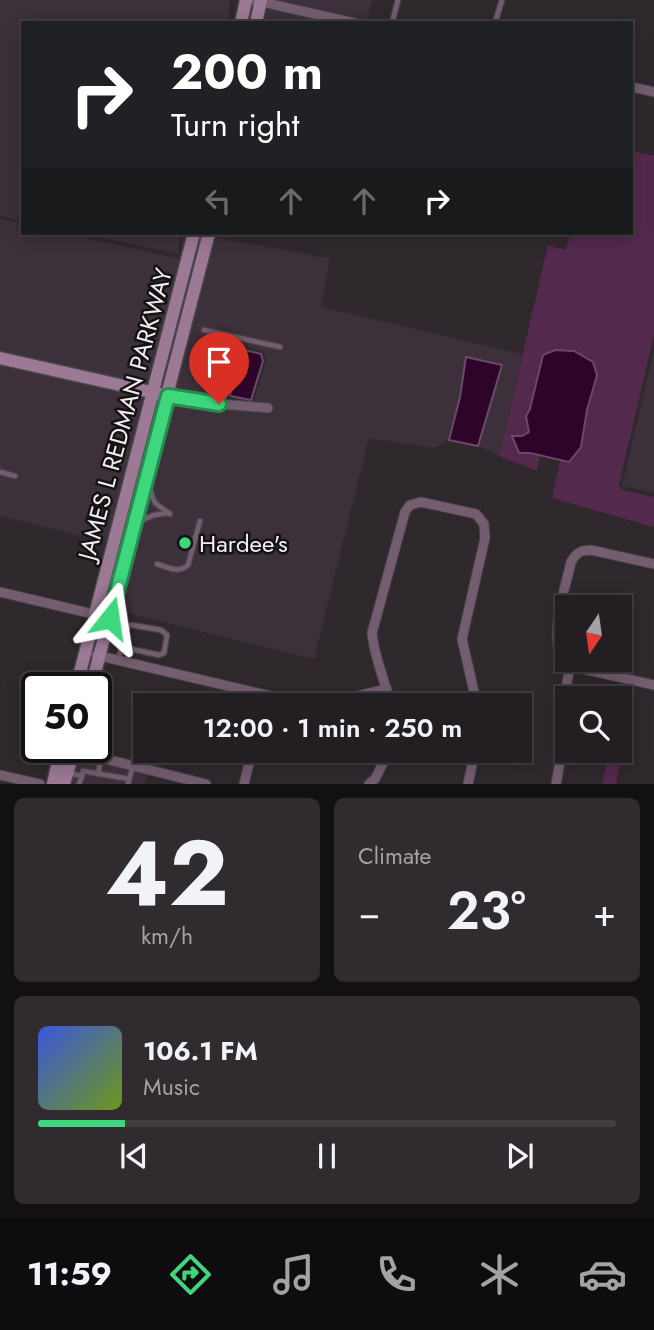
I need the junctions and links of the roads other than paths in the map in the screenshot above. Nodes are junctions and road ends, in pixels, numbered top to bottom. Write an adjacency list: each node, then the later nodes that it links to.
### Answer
1 (246, 0): 6 (main road)
2 (398, 0): 9 (lane)
3 (502, 0): 10 (lane)
4 (258, 1): 5 (street); 7 (main road)
5 (316, 18): 8 (street)
6 (241, 21)
7 (256, 21)
8 (339, 21)
9 (393, 21)
10 (496, 21)
11 (633, 87): 12 (street)
12 (654, 92)
13 (194, 235): 15 (main road, JAMES L REDMAN PARKWAY)
14 (209, 235): 16 (main road, JAMES L REDMAN PARKWAY)
15 (190, 251): 16 (lane); 20 (main road, JAMES L REDMAN PARKWAY)
16 (204, 255): 21 (main road, JAMES L REDMAN PARKWAY)
17 (204, 330): 18 (lane)
18 (280, 347)
19 (0, 358): 20 (main road)
20 (154, 393): 21 (main road); 26 (main road, JAMES L REDMAN PARKWAY); 27 (main road)
21 (168, 396): 22 (street); 25 (main road, JAMES L REDMAN PARKWAY)
22 (268, 408)
23 (0, 472): 24 (lane)
24 (15, 476)
25 (146, 480): 27 (main road, JAMES L REDMAN PARKWAY); 29 (lane)
26 (125, 501): 27 (lane); 30 (main road, JAMES L REDMAN PARKWAY); 33 (main road)
27 (140, 503): 29 (main road, JAMES L REDMAN PARKWAY)
28 (200, 521): 31 (lane)
29 (135, 524): 33 (main road, JAMES L REDMAN PARKWAY)
30 (114, 542): 36 (main road); 37 (main road, JAMES L REDMAN PARKWAY)
31 (157, 564)
32 (654, 564): 35 (street)
33 (121, 576): 36 (main road, JAMES L REDMAN PARKWAY)
34 (0, 592): 37 (street)
35 (564, 595)
36 (115, 597): 38 (main road, JAMES L REDMAN PARKWAY)
37 (95, 614): 38 (street); 40 (main road, JAMES L REDMAN PARKWAY)
38 (110, 618): 41 (main road, JAMES L REDMAN PARKWAY)
39 (122, 648): 39 (lane); 42 (lane)
40 (85, 653): 41 (street); 43 (main road, JAMES L REDMAN PARKWAY)
41 (100, 656): 42 (street); 44 (main road, JAMES L REDMAN PARKWAY)
42 (118, 661): 49 (street)
43 (80, 672)
44 (96, 672)
45 (569, 672): 72 (street)
46 (597, 672): 47 (street)
47 (654, 685)
48 (387, 689): 50 (street); 51 (street); 52 (street)
49 (257, 693)
50 (370, 693)
51 (388, 693)
52 (474, 693)
53 (112, 761): 59 (street)
54 (63, 763): 66 (main road)
55 (100, 763): 60 (lane)
56 (249, 763): 69 (street)
57 (383, 763): 70 (street)
58 (472, 763): 71 (street)
59 (133, 766): 64 (lane); 68 (street)
60 (98, 774): 62 (lane); 64 (lane)
61 (0, 775): 65 (street)
62 (82, 776): 63 (lane); 67 (lane)
63 (66, 778)
64 (128, 782)
65 (40, 784)
66 (53, 784)
67 (79, 784)
68 (206, 784)
69 (244, 784)
70 (369, 784)
71 (468, 784)
72 (556, 784)

